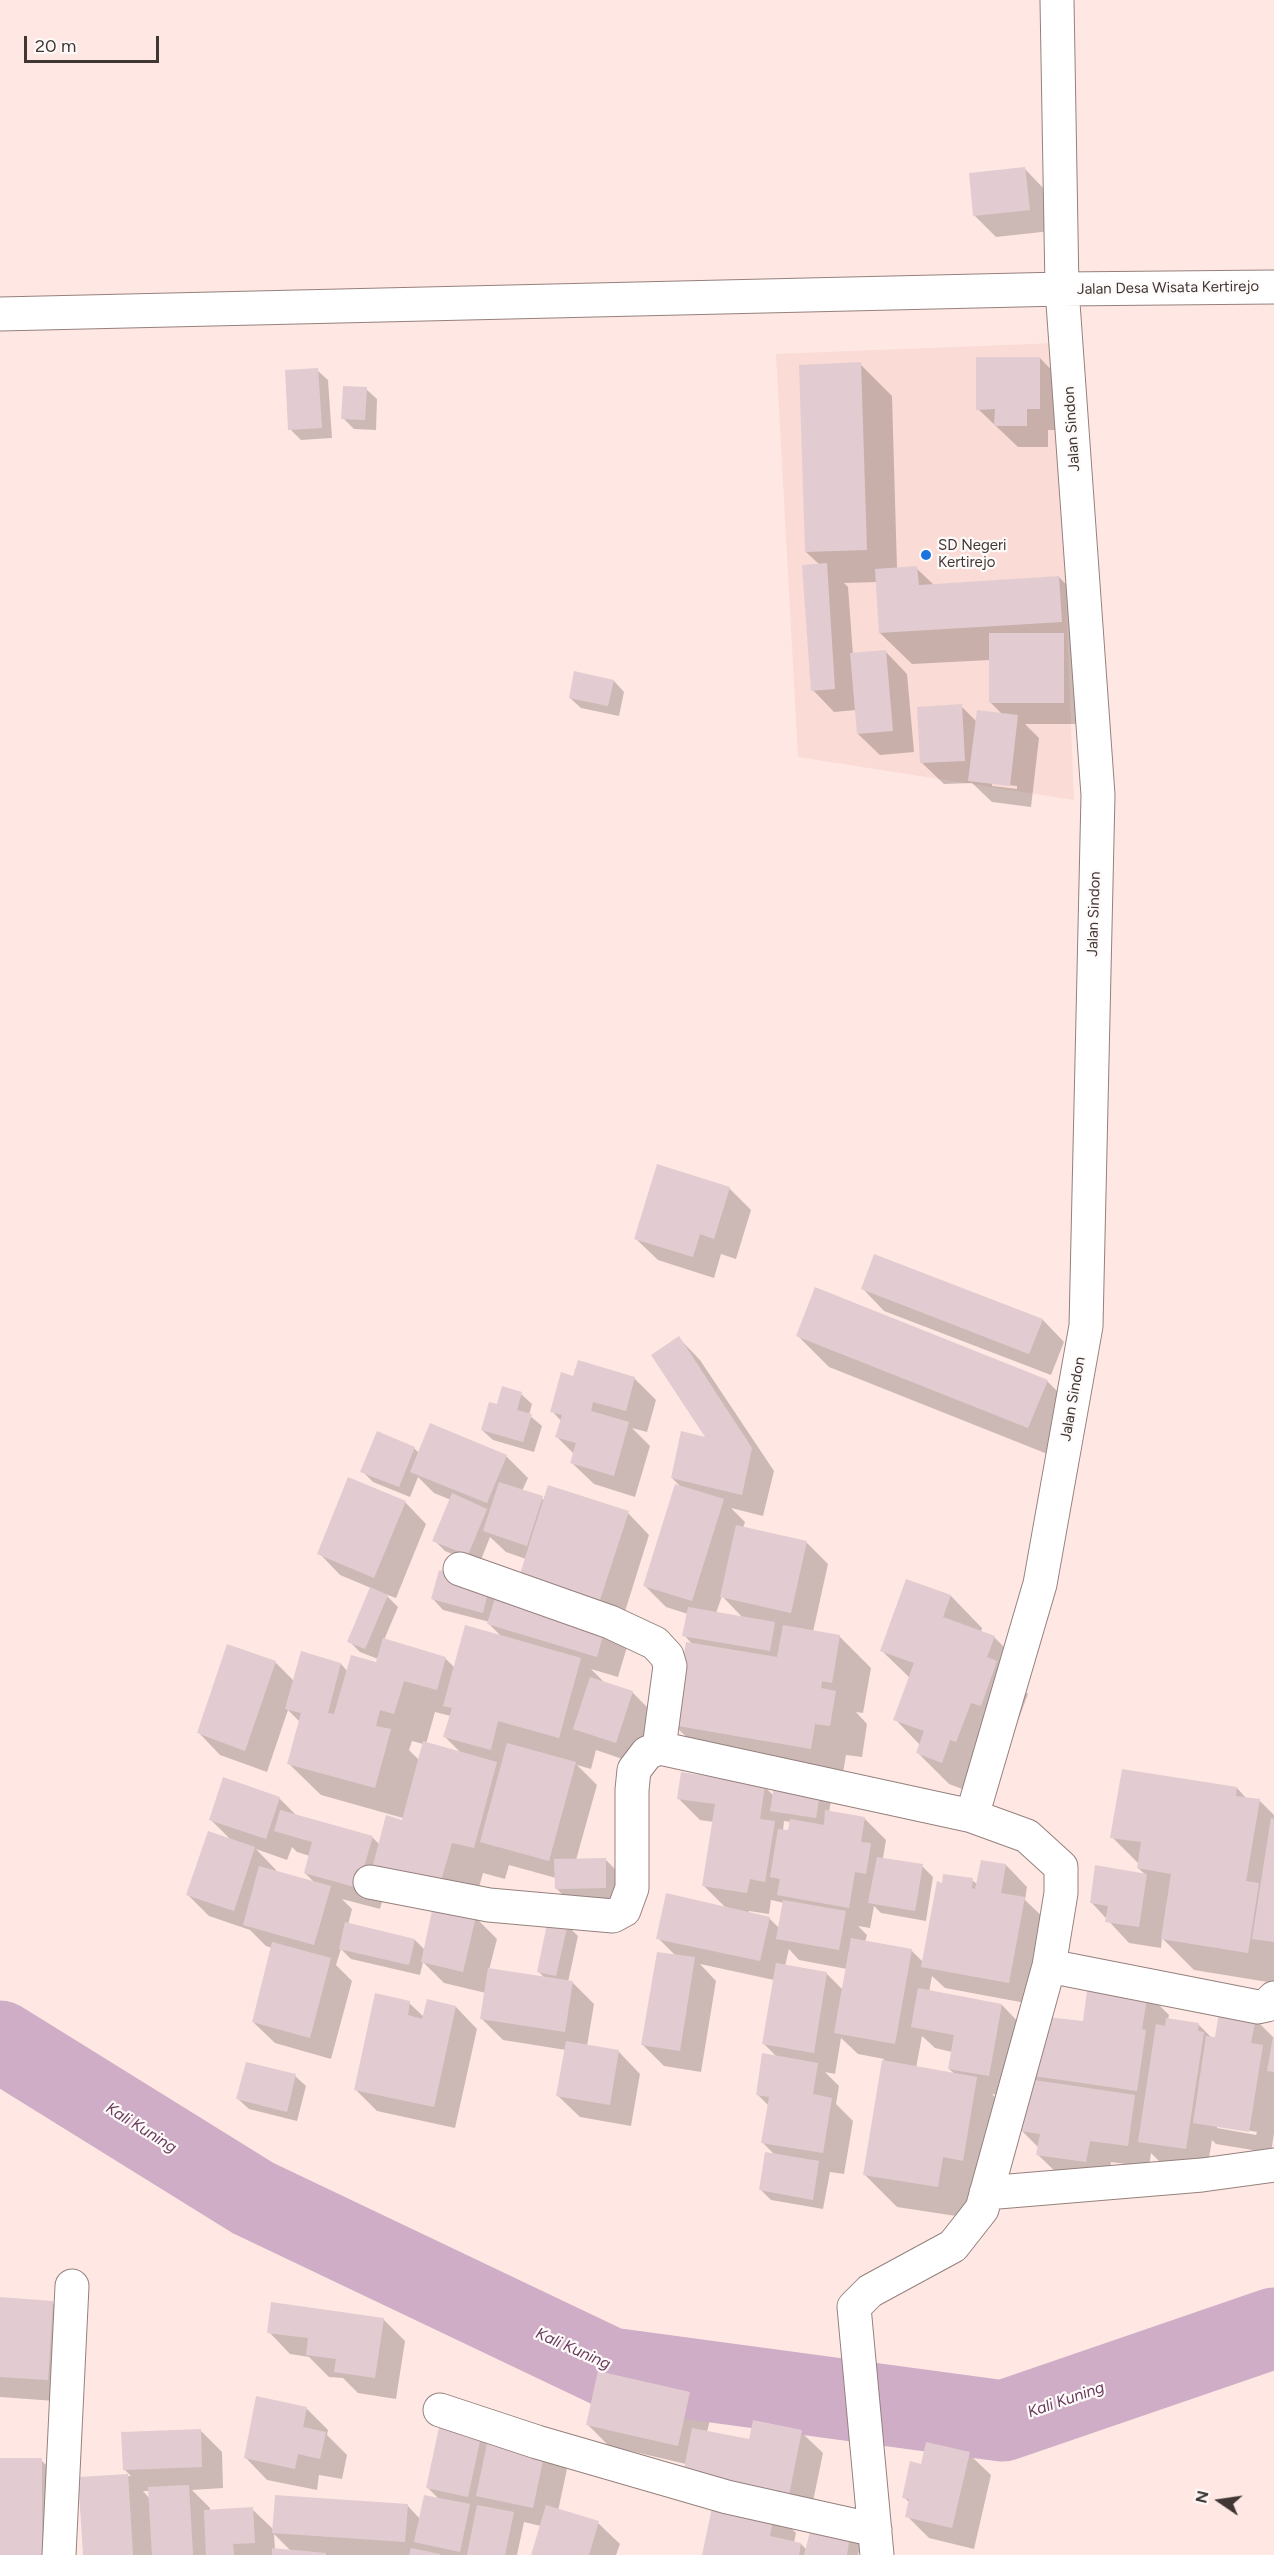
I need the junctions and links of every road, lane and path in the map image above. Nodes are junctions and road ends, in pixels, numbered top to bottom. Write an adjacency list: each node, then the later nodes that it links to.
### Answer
1 (1057, 0): 3 (street, Jalan Sindon)
2 (1274, 287): 3 (street, Jalan Desa Wisata Kertirejo)
3 (1062, 289): 4 (street, Jalan Desa Wisata Kertirejo); 7 (street, Jalan Sindon)
4 (0, 314)
5 (460, 1569): 6 (street)
6 (659, 1748): 7 (street); 8 (street)
7 (972, 1816): 9 (street)
8 (370, 1882)
9 (1049, 1966): 10 (street); 12 (street)
10 (1274, 1998)
11 (1274, 2166): 12 (street)
12 (986, 2193): 15 (street)
13 (72, 2286): 16 (street)
14 (440, 2410): 15 (street)
15 (876, 2543)
16 (59, 2555)

